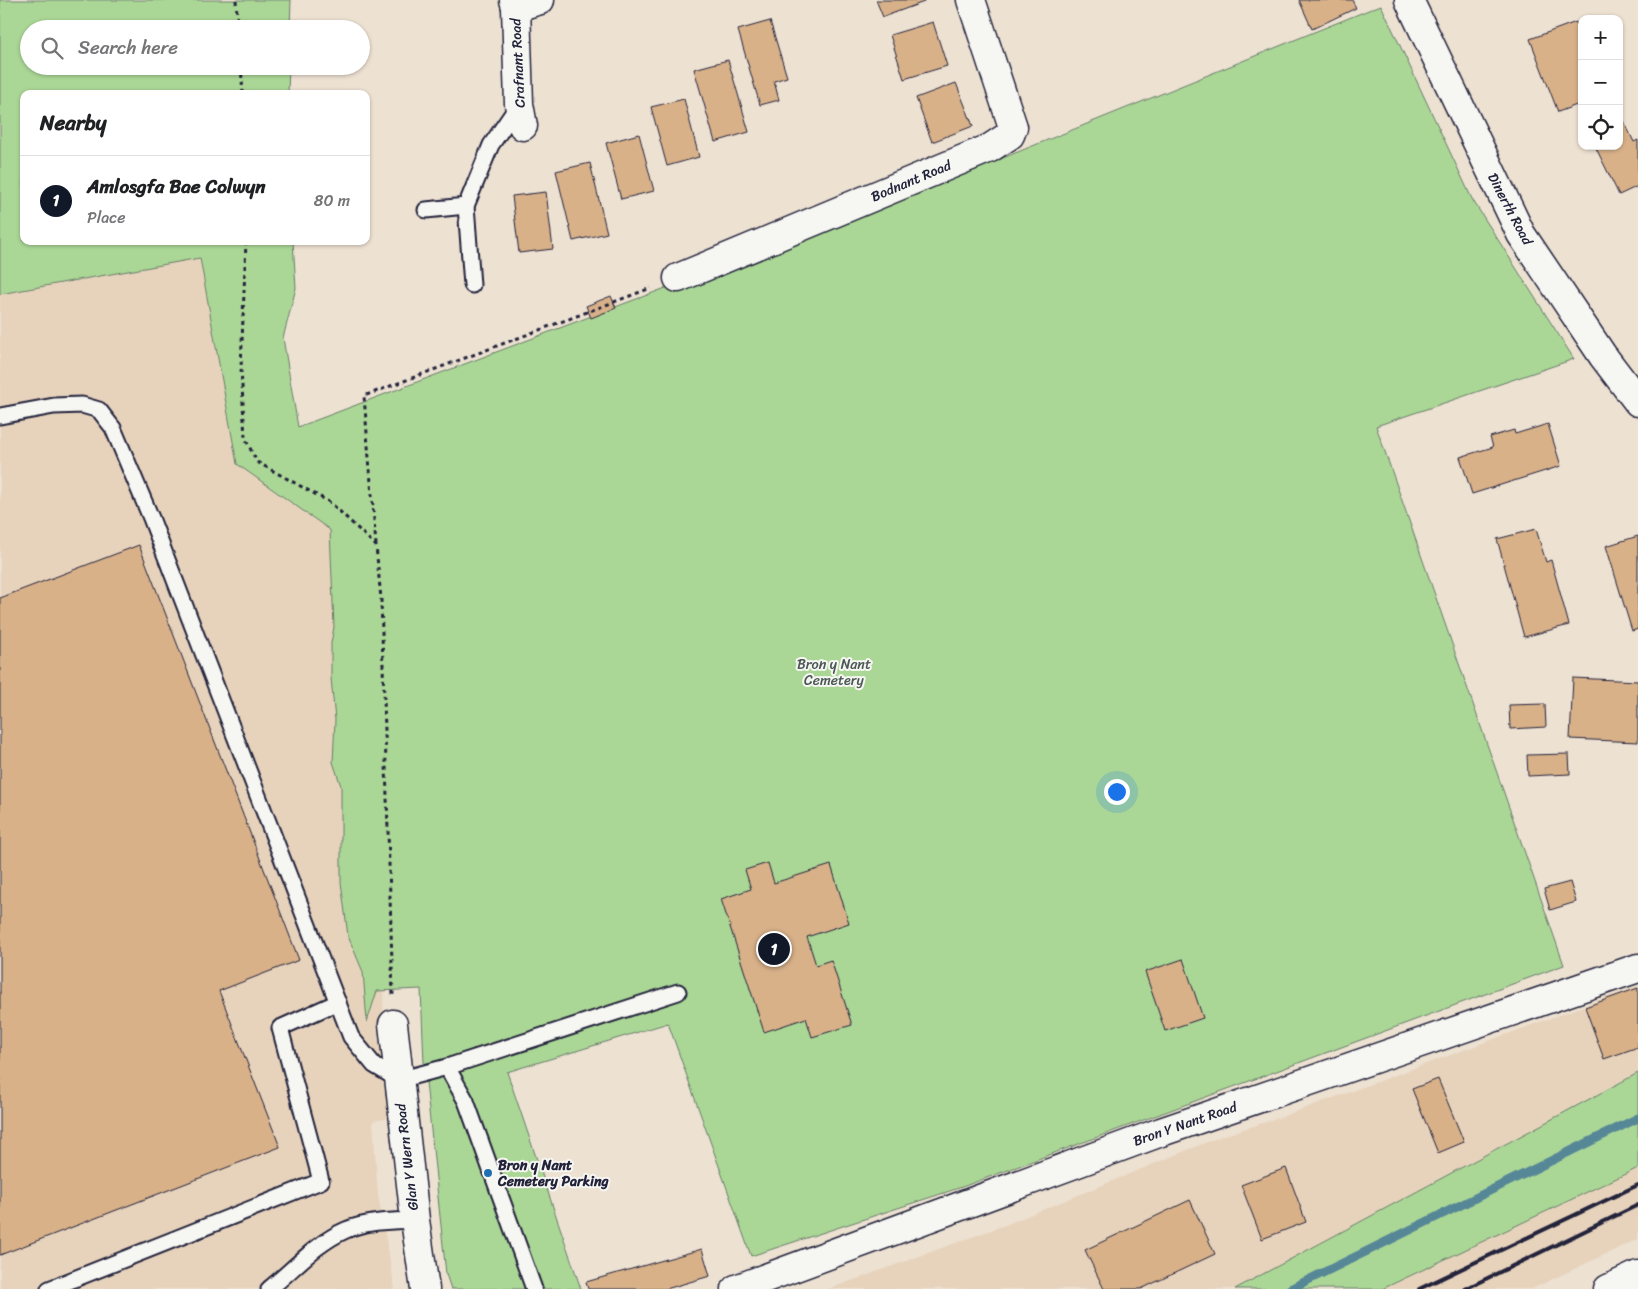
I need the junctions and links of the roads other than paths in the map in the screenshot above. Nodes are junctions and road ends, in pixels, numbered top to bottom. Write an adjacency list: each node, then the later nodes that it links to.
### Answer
1 (971, 0): 7 (main road, Bodnant Road)
2 (1408, 0): 9 (main road, Dinerth Road)
3 (523, 2): 4 (main road, Crafnant Road)
4 (521, 115): 5 (lane)
5 (466, 206): 6 (lane); 8 (lane)
6 (426, 210)
7 (678, 278)
8 (472, 285)
9 (1638, 402)
10 (0, 416): 13 (lane)
11 (1638, 968): 23 (main road, Bron Y Nant Road)
12 (678, 992): 15 (lane)
13 (338, 1002): 16 (lane); 19 (lane)
14 (393, 1024): 16 (main road, Glan Y Wern Road)
15 (447, 1067): 16 (lane); 22 (lane)
16 (398, 1080): 17 (main road, Glan Y Wern Road)
17 (414, 1220): 20 (lane); 21 (main road, Glan Y Wern Road)
18 (1638, 1275): 24 (main road)
19 (49, 1289)
20 (269, 1289)
21 (424, 1289)
22 (534, 1289)
23 (736, 1289)
24 (1608, 1289)

